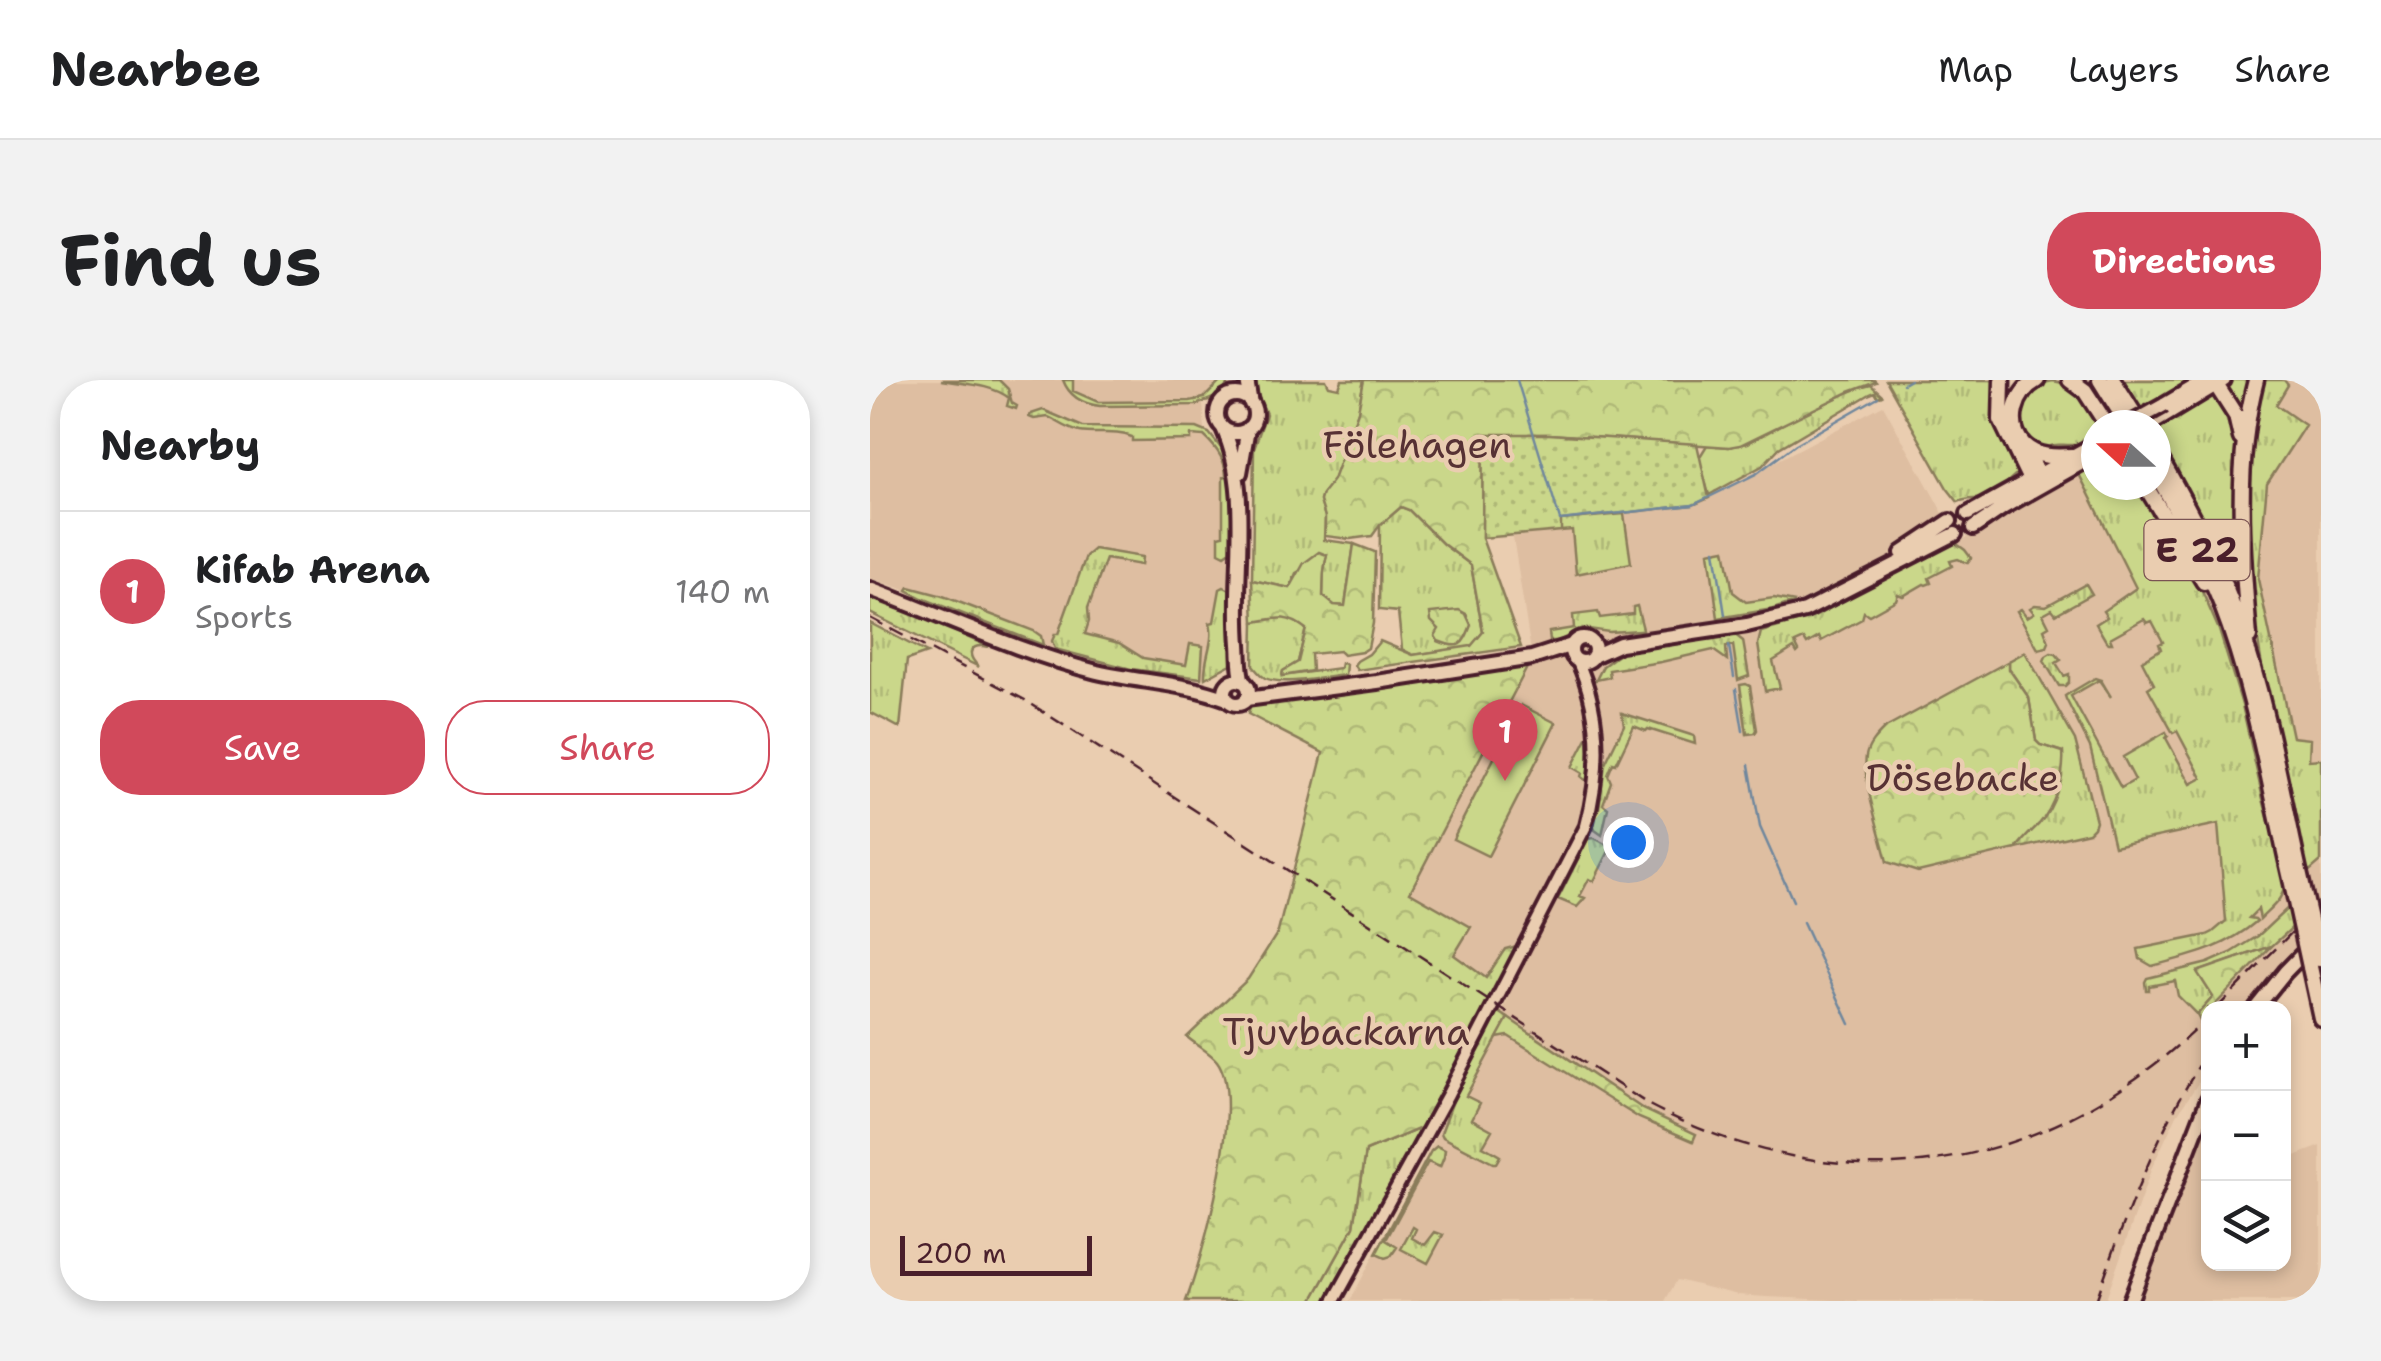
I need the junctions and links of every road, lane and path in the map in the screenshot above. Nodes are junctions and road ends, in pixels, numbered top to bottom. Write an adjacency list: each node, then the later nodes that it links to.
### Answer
1 (1235, 380): 10 (main road)
2 (1246, 380): 11 (main road)
3 (2002, 380): 25 (highway)
4 (2037, 380): 18 (highway)
5 (2070, 380): 12 (highway)
6 (2100, 380): 13 (highway)
7 (2114, 380): 14 (highway)
8 (2256, 380): 20 (highway)
9 (2215, 381): 15 (main road); 20 (highway)
10 (1228, 397): 11 (main road); 16 (main road)
11 (1252, 404): 17 (main road)
12 (2098, 410)
13 (2119, 410)
14 (2133, 410)
15 (2167, 410)
16 (1223, 428): 17 (main road); 26 (main road)
17 (1246, 430): 26 (main road)
18 (2024, 444): 21 (highway); 25 (highway)
19 (2081, 451): 21 (main road)
20 (2244, 453): 35 (highway)
21 (2072, 456): 25 (main road)
22 (2081, 462): 25 (main road)
23 (2081, 464): 29 (main road)
24 (2171, 479): 35 (highway, E 22)
25 (2036, 481): 29 (main road); 30 (main road)
26 (1238, 490): 36 (main road)
27 (2153, 500): 33 (highway)
28 (2170, 500): 33 (highway, E 22)
29 (2004, 507): 30 (main road)
30 (1970, 521): 31 (main road); 31 (main road)
31 (1953, 528): 34 (main road)
32 (870, 589): 36 (main road)
33 (2231, 630): 38 (highway, E 22)
34 (1583, 653): 37 (main road); 44 (street)
35 (2252, 663): 38 (highway, E 22)
36 (1234, 686): 37 (main road); 37 (main road)
37 (1294, 692)
38 (2295, 875): 40 (highway, E 22, bridge)
39 (2321, 934): 41 (main road)
40 (2317, 965): 42 (highway, E 22)
41 (2262, 1001)
42 (2321, 1018)
43 (2201, 1117): 45 (main road)
44 (1334, 1301)
45 (2130, 1301)

